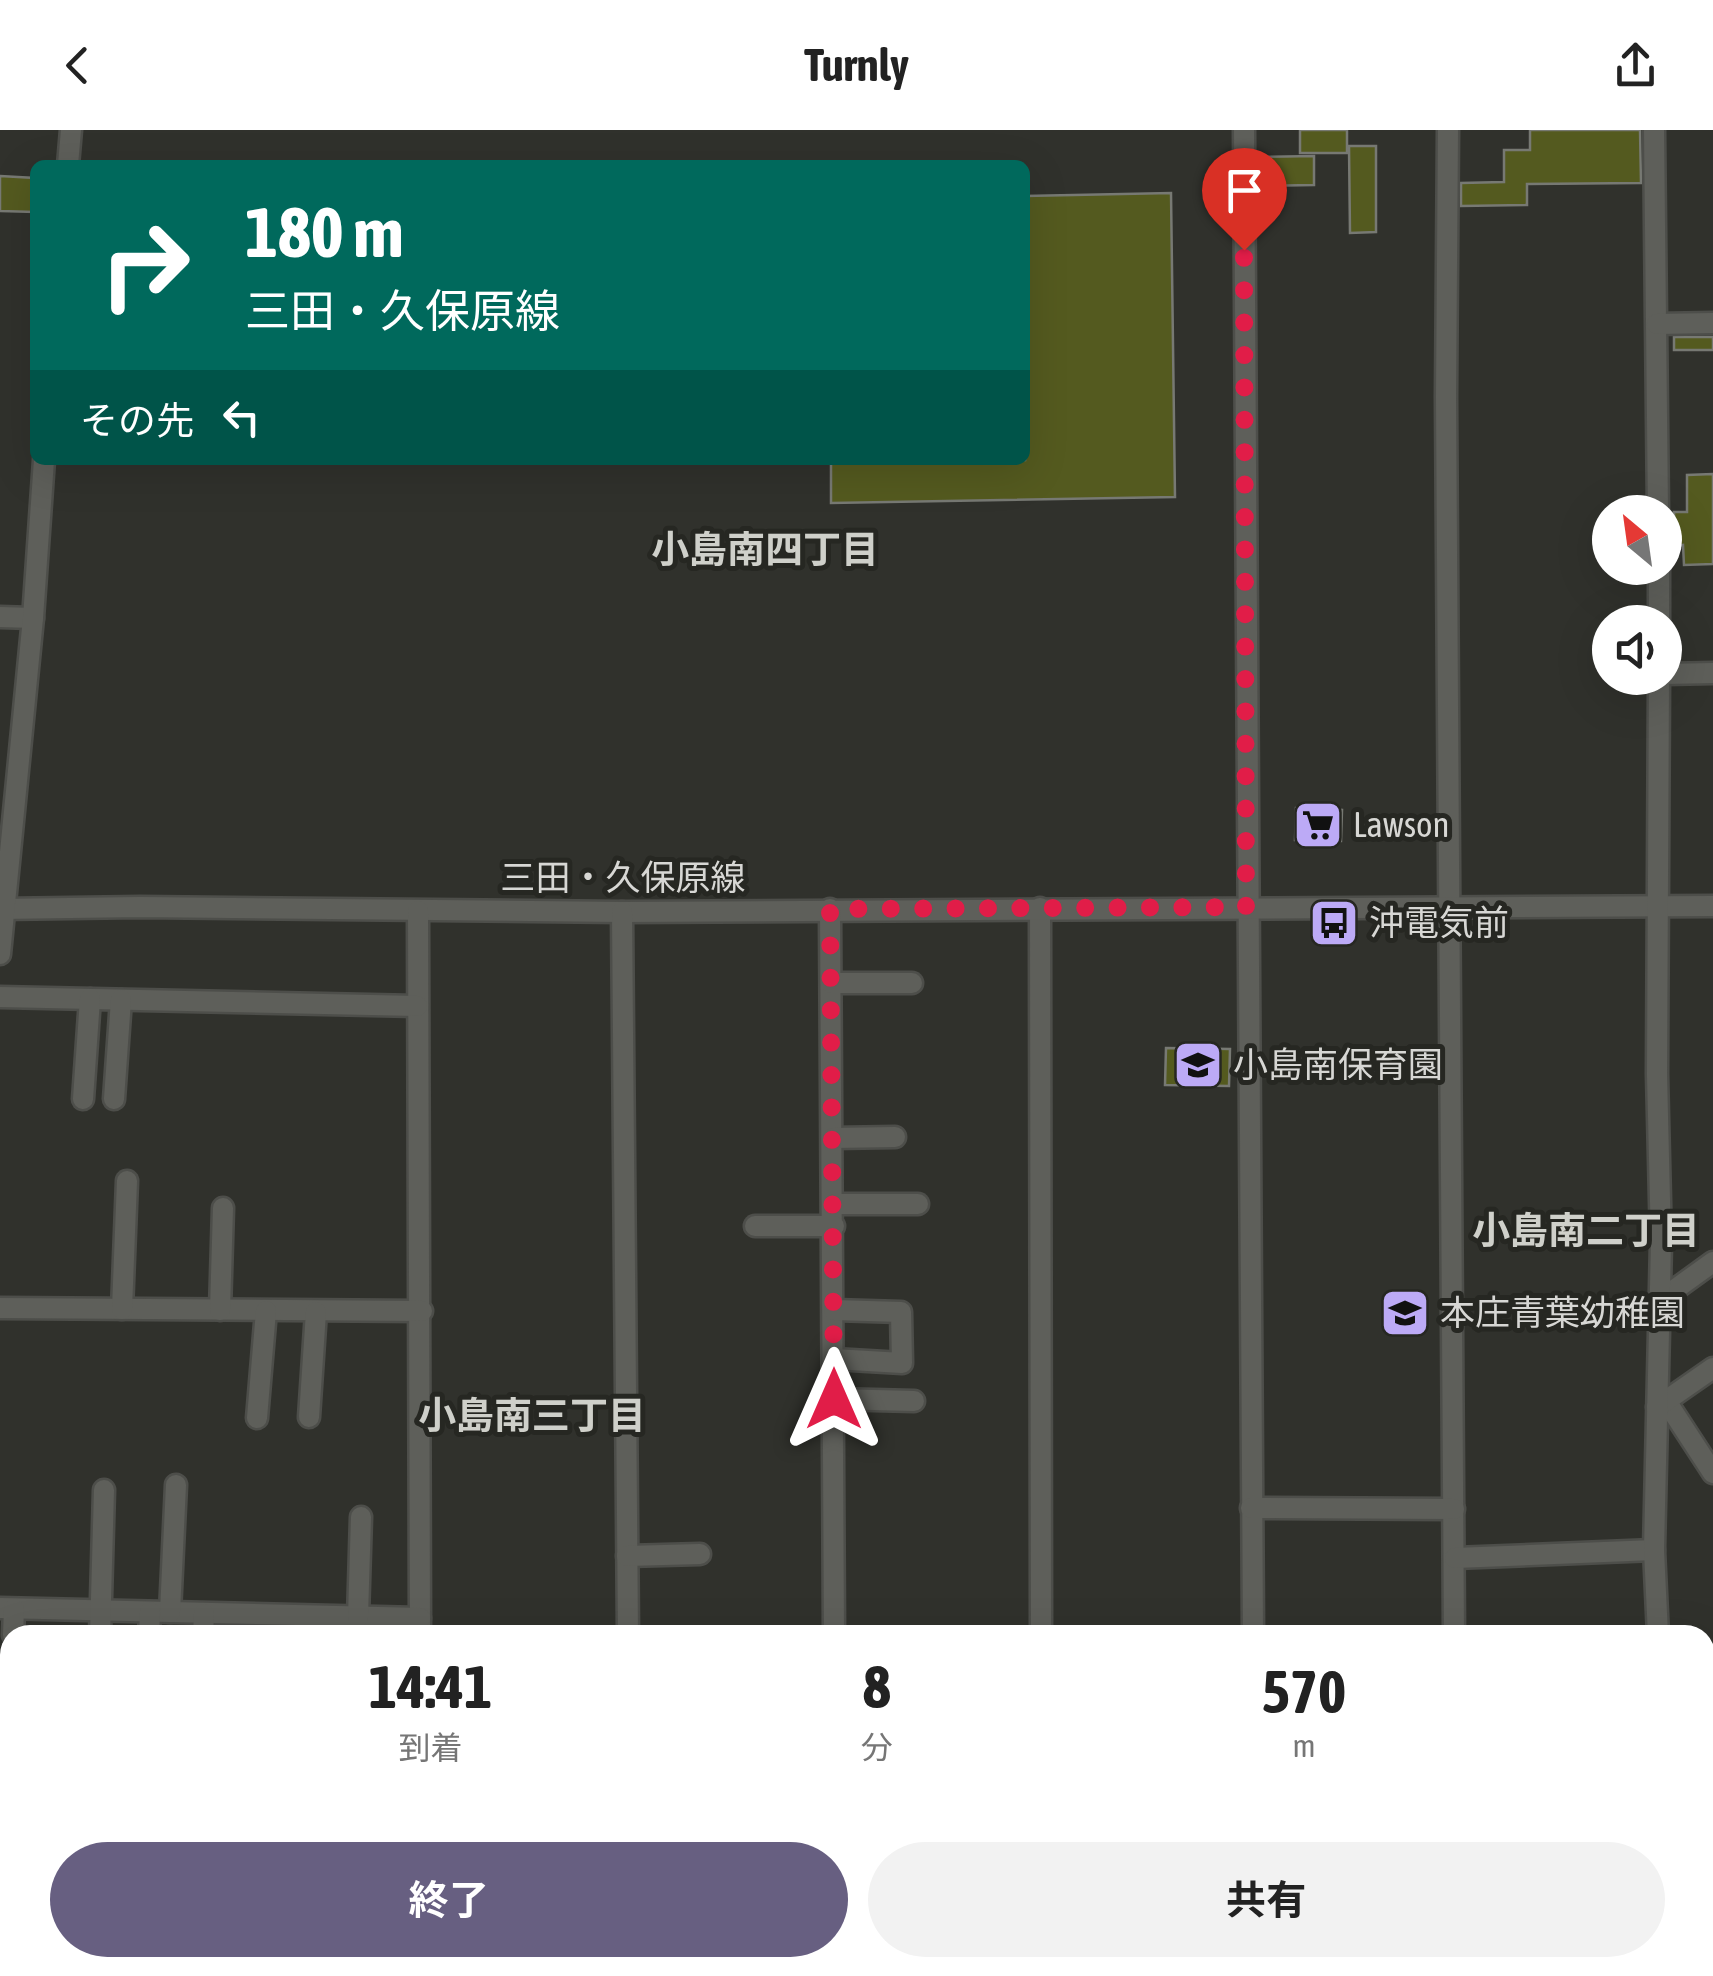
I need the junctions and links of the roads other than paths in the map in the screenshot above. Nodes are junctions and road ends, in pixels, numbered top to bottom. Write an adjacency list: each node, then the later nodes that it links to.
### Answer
1 (71, 130): 5 (street)
2 (1244, 130): 18 (street)
3 (1448, 130): 15 (street)
4 (1654, 130): 6 (street)
5 (68, 160)
6 (1657, 324): 7 (street); 9 (street)
7 (1713, 324)
8 (44, 465): 11 (street)
9 (1658, 495)
10 (0, 617): 11 (street)
11 (33, 618): 20 (street)
12 (1713, 673): 13 (street)
13 (1682, 675)
14 (1662, 695): 16 (street)
15 (1451, 906): 16 (street, 三田・久保原線); 18 (street, 三田・久保原線); 61 (street)
16 (1657, 906): 17 (street, 三田・久保原線); 42 (street)
17 (1713, 906)
18 (1246, 907): 19 (street, 三田・久保原線); 60 (street)
19 (1040, 908): 21 (street, 三田・久保原線); 78 (street)
20 (2, 909): 22 (street, 三田・久保原線); 24 (street)
21 (830, 909): 23 (street, 三田・久保原線); 25 (street)
22 (418, 911): 23 (street, 三田・久保原線); 30 (street)
23 (622, 912): 65 (street)
24 (0, 954)
25 (831, 983): 26 (street); 34 (street)
26 (912, 983)
27 (0, 997): 28 (street)
28 (90, 999): 29 (street); 31 (street)
29 (121, 1000): 30 (street); 32 (street)
30 (417, 1006): 48 (street)
31 (83, 1099)
32 (114, 1099)
33 (895, 1137): 34 (street)
34 (833, 1138): 36 (street)
35 (127, 1181): 44 (street)
36 (834, 1204): 37 (street); 40 (street)
37 (918, 1204)
38 (223, 1208): 45 (street)
39 (755, 1226): 40 (street)
40 (834, 1226): 46 (street)
41 (1713, 1262): 42 (street)
42 (1660, 1301): 54 (street)
43 (0, 1308): 44 (street)
44 (122, 1308): 45 (street)
45 (220, 1310): 47 (street)
46 (834, 1310): 50 (street); 50 (street)
47 (266, 1311): 49 (street); 56 (street)
48 (422, 1311): 49 (street); 75 (street)
49 (316, 1312): 55 (street)
50 (834, 1359): 52 (street)
51 (1713, 1368): 54 (street)
52 (834, 1399): 53 (street); 77 (street)
53 (914, 1401)
54 (1661, 1404): 57 (street); 63 (street)
55 (309, 1417)
56 (257, 1418)
57 (1713, 1473)
58 (176, 1486): 69 (street)
59 (104, 1490): 68 (street)
60 (1251, 1508): 61 (street); 79 (street)
61 (1454, 1509): 66 (street)
62 (361, 1517): 70 (street)
63 (1654, 1550): 66 (street); 81 (street)
64 (700, 1554): 65 (street)
65 (627, 1556): 76 (street)
66 (1456, 1558): 80 (street)
67 (7, 1608): 68 (street)
68 (100, 1610): 69 (street); 72 (street)
69 (160, 1612): 71 (street); 73 (street)
70 (358, 1617): 71 (street); 74 (street)
71 (204, 1624)
72 (100, 1625)
73 (154, 1625)
74 (413, 1625)
75 (420, 1625)
76 (628, 1625)
77 (834, 1625)
78 (1041, 1625)
79 (1252, 1625)
80 (1454, 1625)
81 (1658, 1625)

